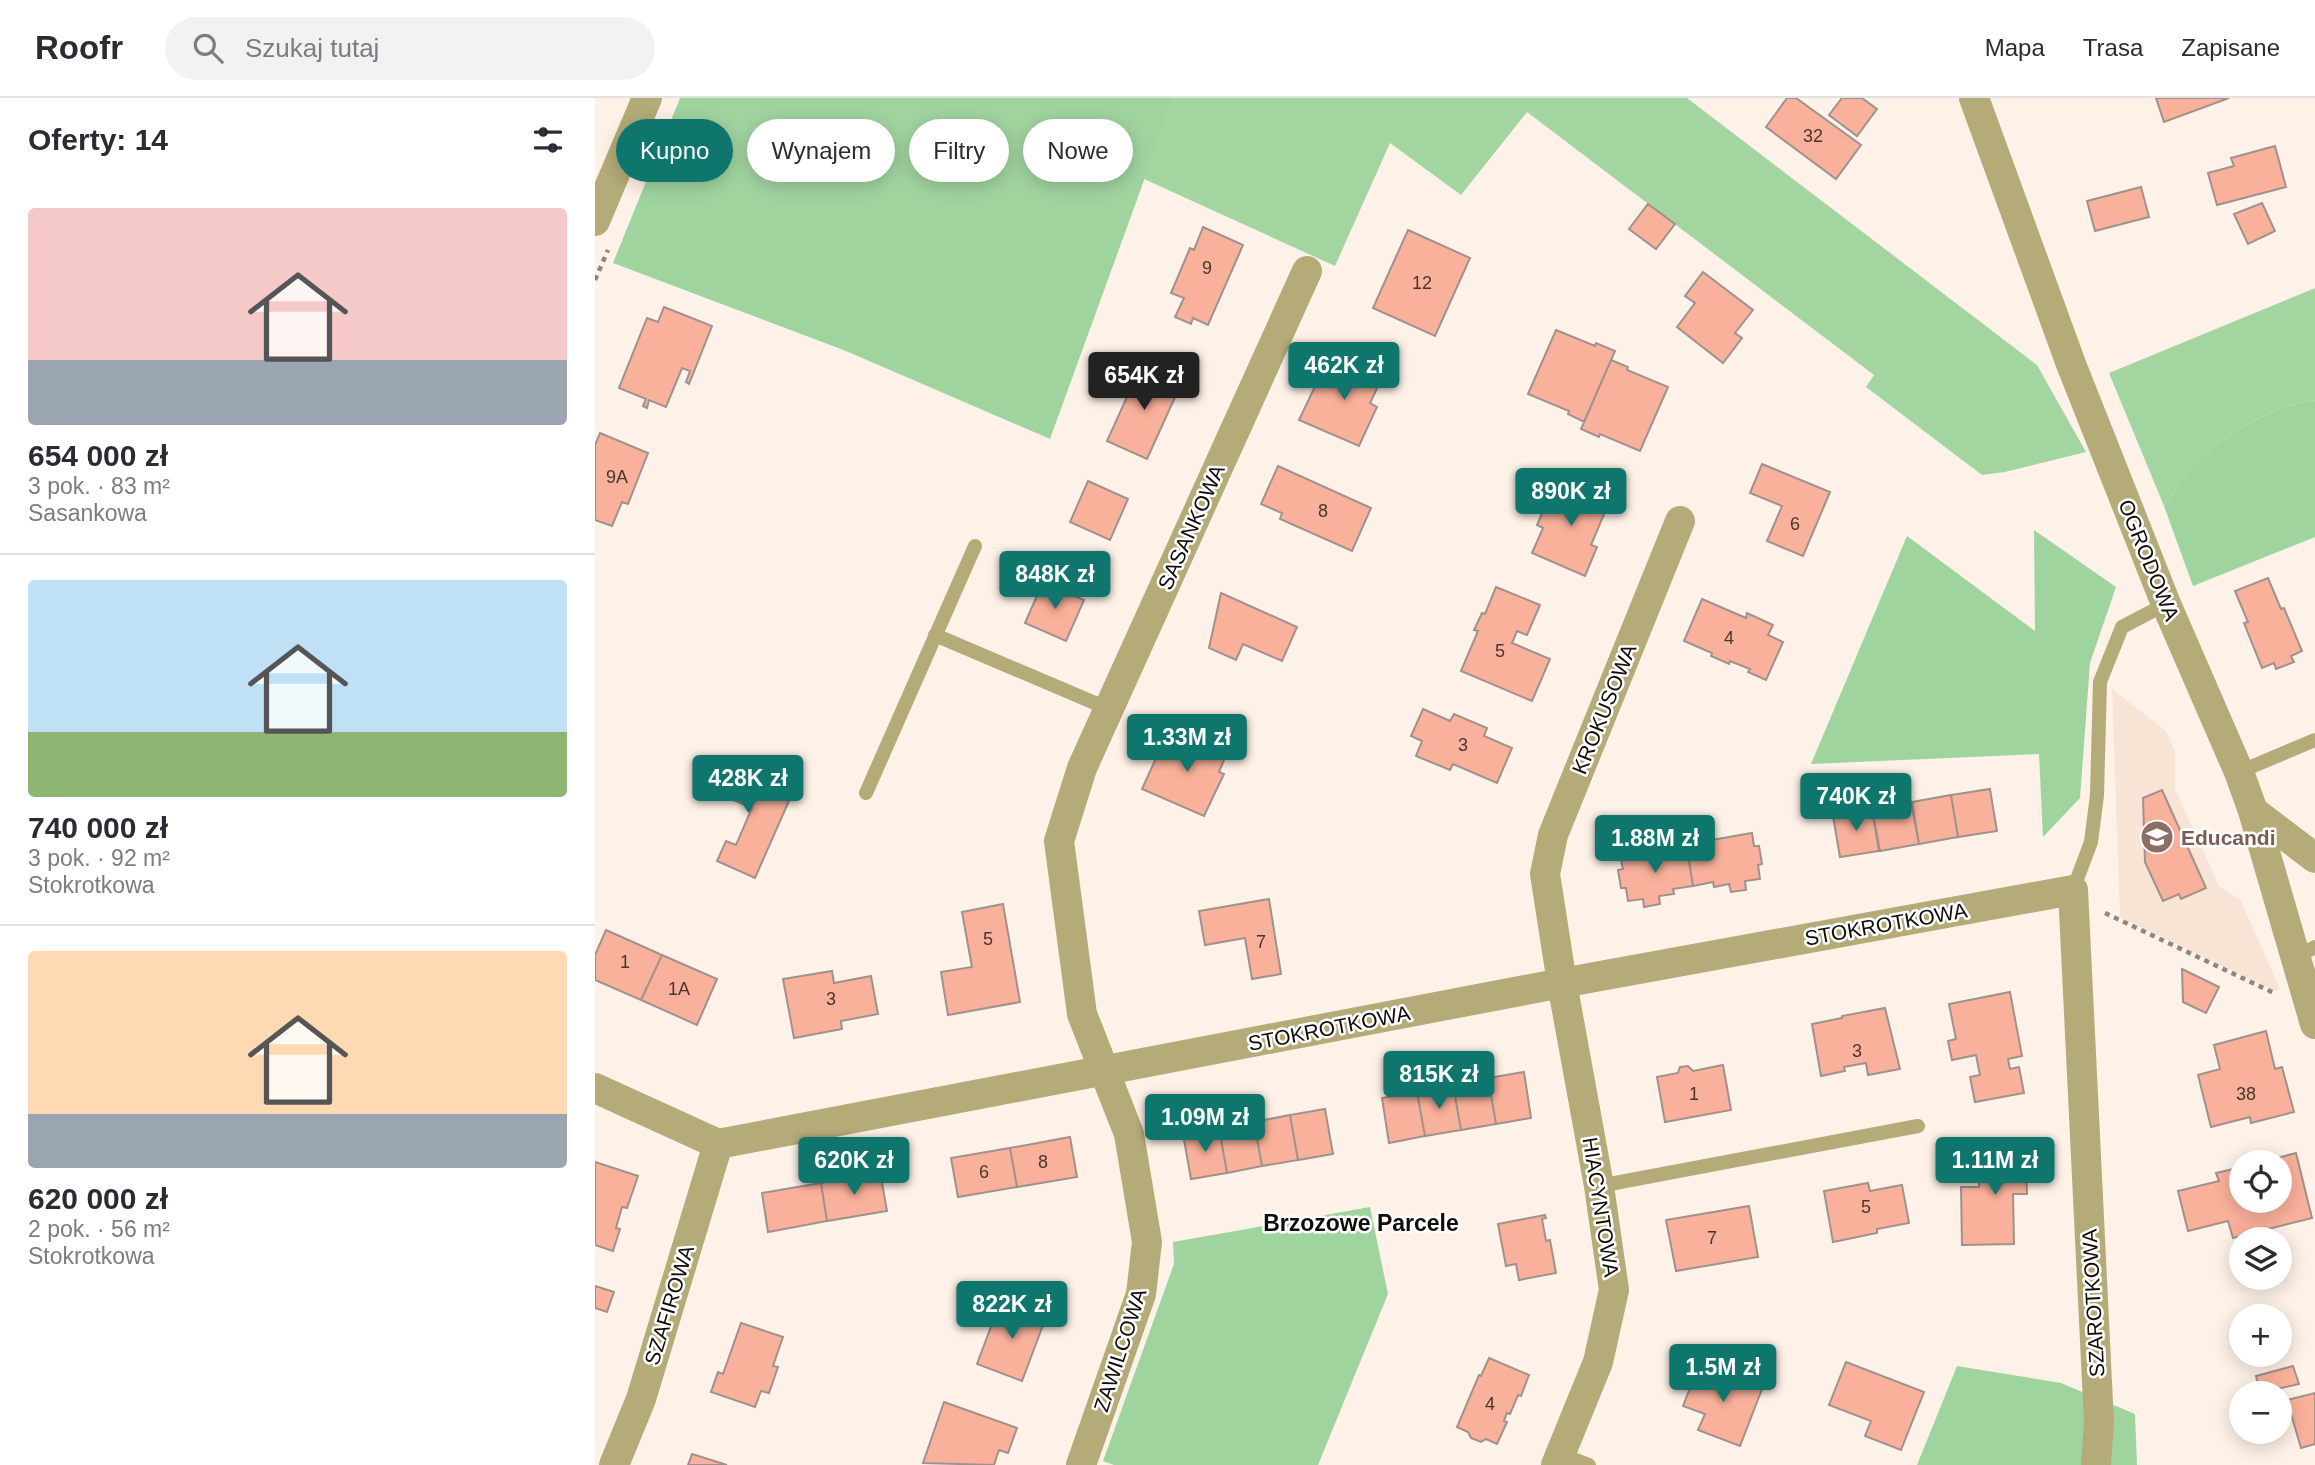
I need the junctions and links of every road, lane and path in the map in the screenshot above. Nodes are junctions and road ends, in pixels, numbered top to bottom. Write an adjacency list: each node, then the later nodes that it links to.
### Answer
1 (647, 98): 3 (street)
2 (1974, 98): 7 (street, OGRODOWA)
3 (595, 220)
4 (1307, 271): 9 (street, SASANKOWA)
5 (1680, 521): 17 (street, KROKUSOWA)
6 (975, 546): 8 (lane)
7 (2166, 604): 11 (street, OGRODOWA); 15 (lane)
8 (936, 635): 9 (lane); 12 (lane)
9 (1109, 709): 20 (street, SASANKOWA)
10 (2315, 740): 11 (lane)
11 (2239, 772): 13 (street, OGRODOWA)
12 (866, 793)
13 (2253, 811): 14 (street); 16 (street, OGRODOWA)
14 (2315, 858)
15 (2073, 894): 17 (street, STOKROTKOWA); 18 (path); 29 (street, SZAROTKOWA)
16 (2305, 952): 18 (street, OGRODOWA)
17 (1562, 983): 20 (street, STOKROTKOWA); 24 (street, HIACYNTOWA)
18 (2305, 990): 19 (street, OGRODOWA)
19 (2315, 1024)
20 (1103, 1071): 23 (street, STOKROTKOWA); 27 (street, ZAWILCOWA)
21 (595, 1088): 23 (street)
22 (1918, 1126): 24 (lane)
23 (718, 1144): 26 (street, SZAFIROWA)
24 (1599, 1186): 25 (street, HIACYNTOWA)
25 (1558, 1460): 28 (lane)
26 (614, 1465)
27 (1081, 1465)
28 (1589, 1465)
29 (2096, 1465)

